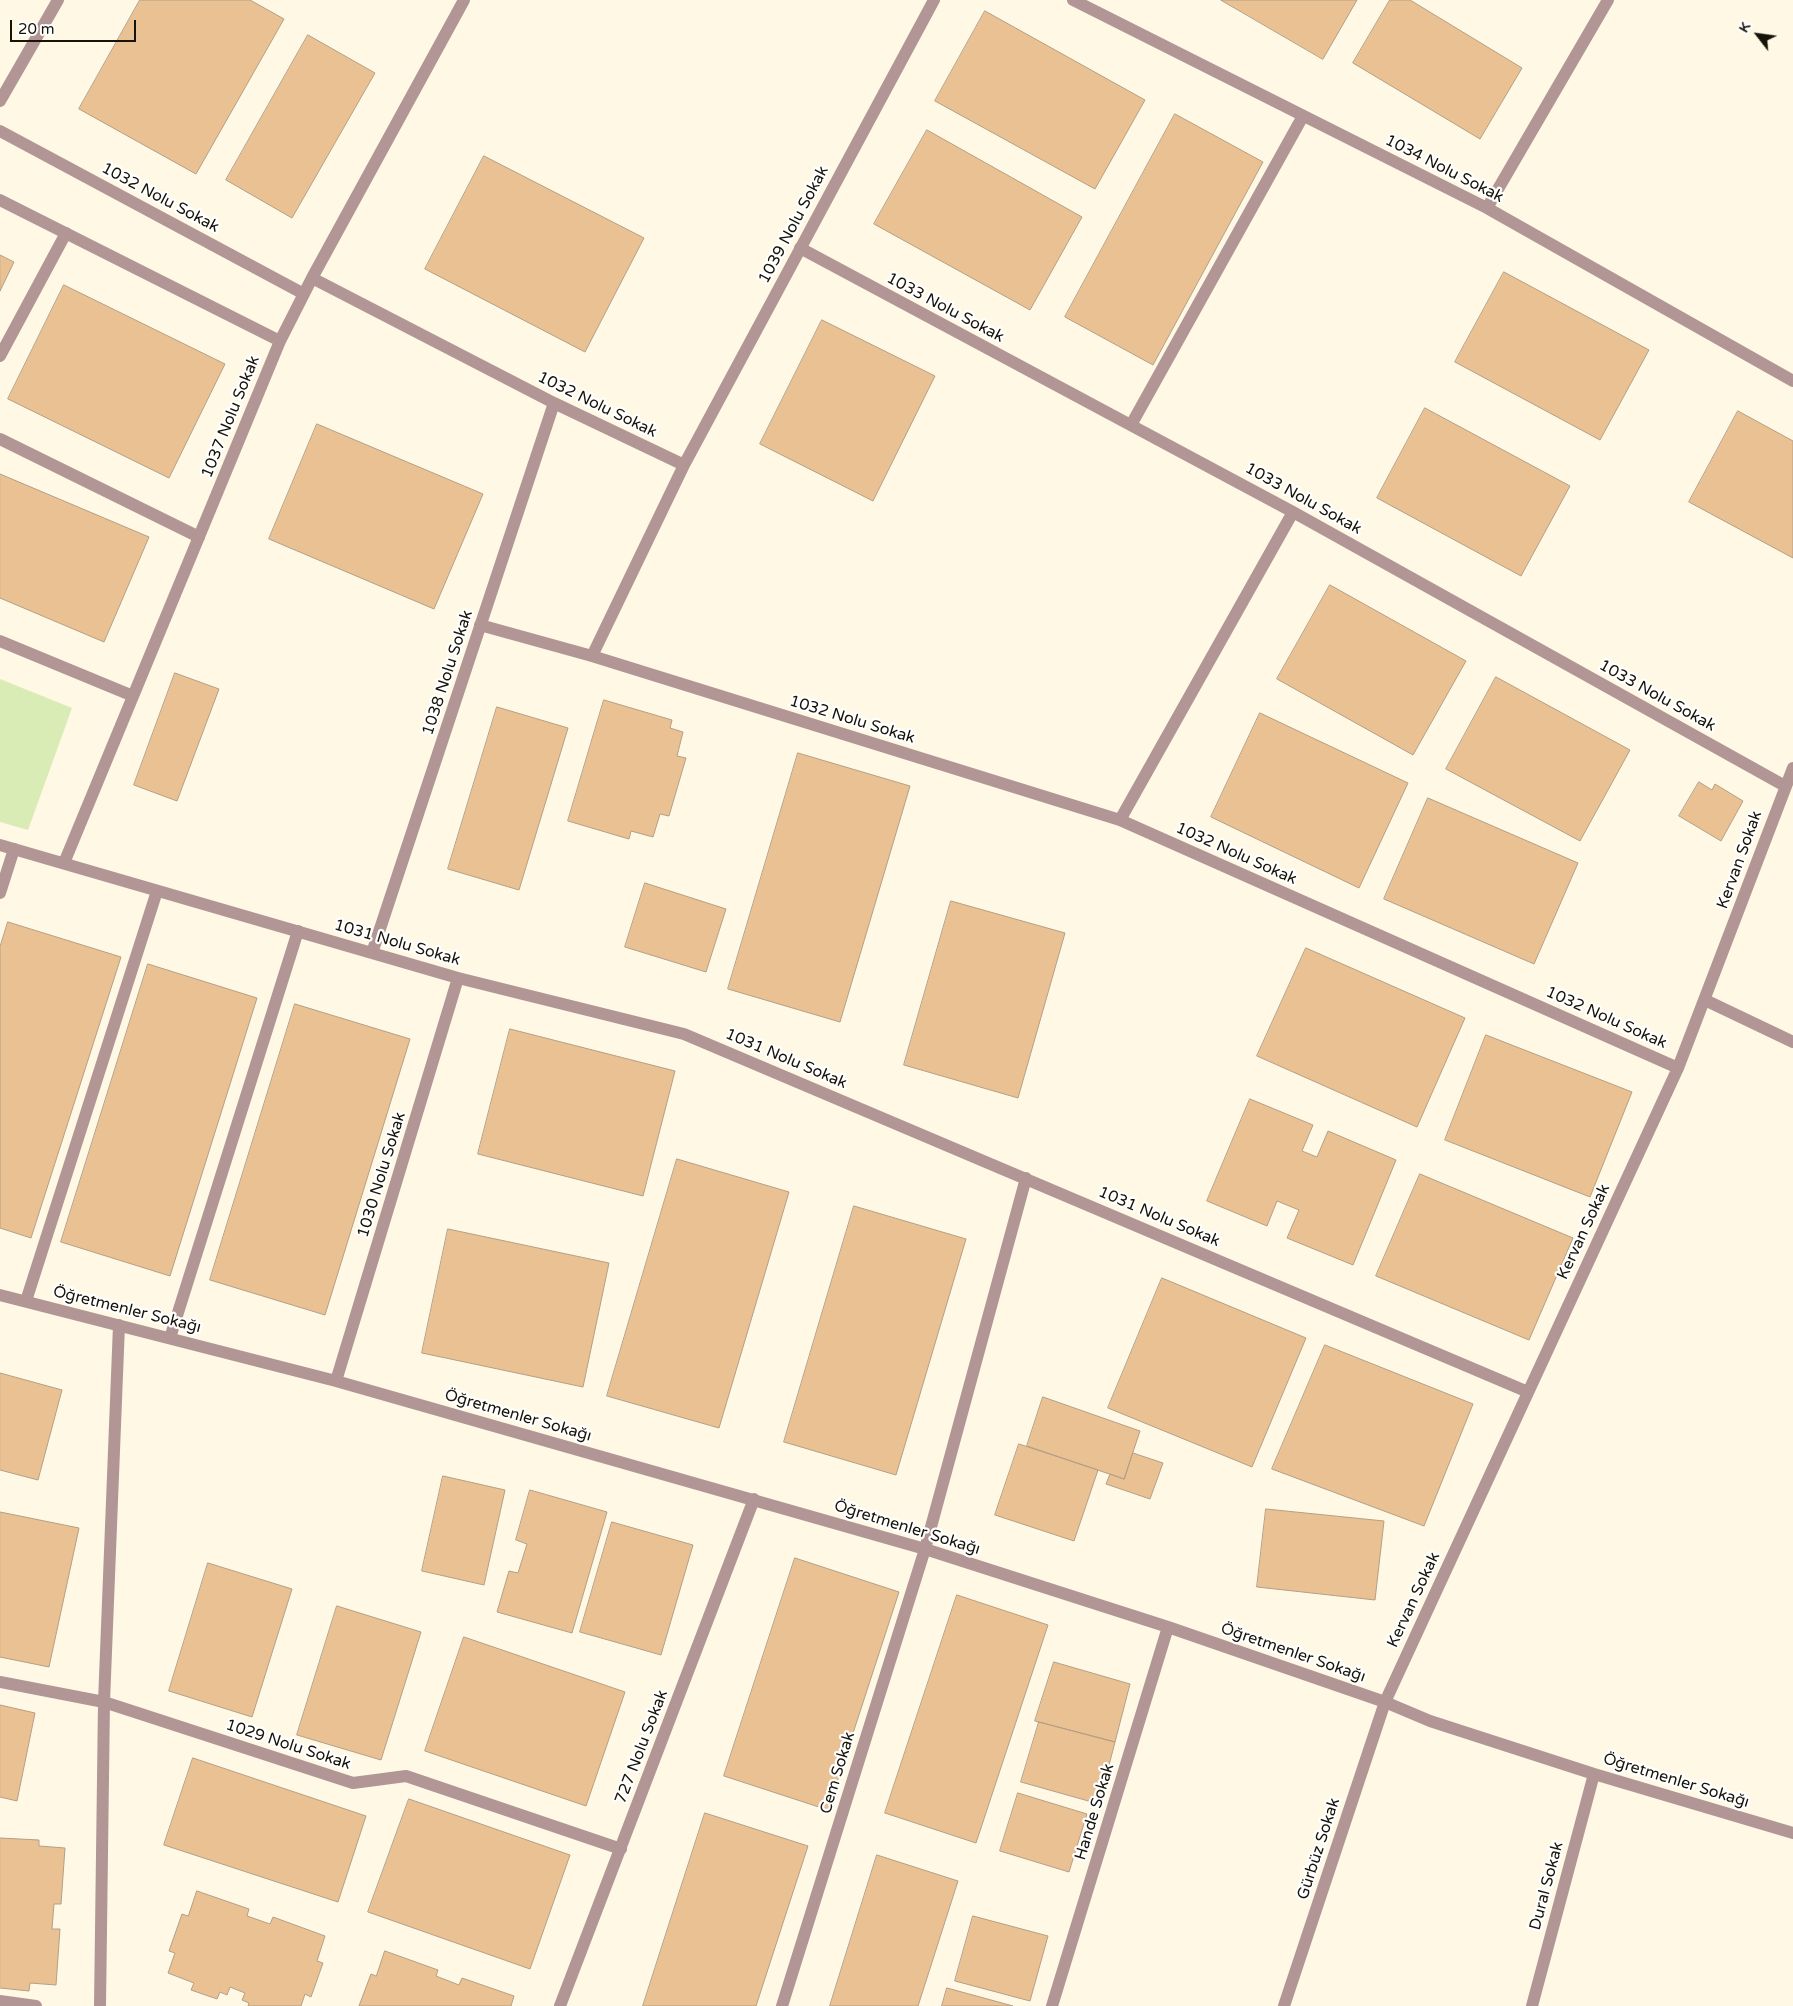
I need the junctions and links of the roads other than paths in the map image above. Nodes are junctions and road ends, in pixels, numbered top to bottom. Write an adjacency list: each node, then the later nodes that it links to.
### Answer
1 (58, 0): 6 (street)
2 (464, 0): 13 (street, 1037 Nolu Sokak)
3 (934, 0): 12 (street, 1039 Nolu Sokak)
4 (1073, 0): 7 (street, 1034 Nolu Sokak)
5 (1608, 0): 10 (street)
6 (0, 101)
7 (1303, 116): 10 (street, 1034 Nolu Sokak); 19 (street)
8 (0, 131): 14 (street, 1032 Nolu Sokak)
9 (0, 200): 11 (street)
10 (1487, 208): 17 (street, 1034 Nolu Sokak)
11 (66, 233): 15 (street); 16 (street)
12 (800, 248): 19 (street, 1033 Nolu Sokak); 21 (street, 1039 Nolu Sokak)
13 (312, 278): 14 (street, 1037 Nolu Sokak); 18 (street, 1032 Nolu Sokak)
14 (304, 294): 15 (street, 1037 Nolu Sokak)
15 (280, 340): 23 (street, 1037 Nolu Sokak)
16 (0, 356)
17 (1793, 381)
18 (554, 403): 21 (street, 1032 Nolu Sokak); 24 (street, 1038 Nolu Sokak)
19 (1131, 425): 22 (street, 1033 Nolu Sokak)
20 (0, 439): 23 (street)
21 (684, 465): 26 (street)
22 (1293, 512): 29 (street, 1033 Nolu Sokak); 30 (street)
23 (199, 537): 27 (street, 1037 Nolu Sokak)
24 (480, 625): 26 (street, 1032 Nolu Sokak); 37 (street, 1038 Nolu Sokak)
25 (0, 641): 27 (street)
26 (592, 656): 30 (street, 1032 Nolu Sokak)
27 (133, 696): 33 (street, 1037 Nolu Sokak)
28 (1793, 768): 29 (street, Kervan Sokak)
29 (1785, 786): 39 (street, Kervan Sokak)
30 (1120, 820): 41 (street, 1032 Nolu Sokak)
31 (0, 845): 32 (street, 1031 Nolu Sokak)
32 (14, 849): 33 (street, 1031 Nolu Sokak); 35 (street)
33 (64, 863): 34 (street, 1031 Nolu Sokak)
34 (157, 890): 36 (street, 1031 Nolu Sokak); 44 (street)
35 (0, 893)
36 (298, 931): 37 (street, 1031 Nolu Sokak); 46 (street)
37 (372, 953): 38 (street, 1031 Nolu Sokak)
38 (458, 978): 42 (street, 1031 Nolu Sokak); 47 (street, 1030 Nolu Sokak)
39 (1705, 1000): 40 (street); 41 (street, Kervan Sokak)
40 (1793, 1042)
41 (1678, 1068): 48 (street, Kervan Sokak)
42 (1026, 1178): 48 (street, 1031 Nolu Sokak); 50 (street, Cem Sokak)
43 (0, 1295): 44 (street, Öğretmenler Sokağı)
44 (26, 1301): 45 (street, Öğretmenler Sokağı)
45 (119, 1325): 46 (street, Öğretmenler Sokağı); 53 (street)
46 (170, 1338): 47 (street, Öğretmenler Sokağı)
47 (336, 1381): 49 (street, Öğretmenler Sokağı)
48 (1528, 1392): 54 (street, Kervan Sokak)
49 (754, 1499): 50 (street, Öğretmenler Sokağı); 57 (street, 727 Nolu Sokak)
50 (925, 1549): 51 (street, Öğretmenler Sokağı); 62 (street, Cem Sokak)
51 (1168, 1627): 54 (street, Öğretmenler Sokağı); 63 (street, Hande Sokak)
52 (0, 1682): 53 (street, 1029 Nolu Sokak)
53 (104, 1702): 57 (street, 1029 Nolu Sokak); 60 (street)
54 (1384, 1702): 55 (street, Öğretmenler Sokağı); 64 (street, Gürbüz Sokak)
55 (1594, 1774): 56 (street, Öğretmenler Sokağı); 65 (street, Dural Sokak)
56 (1793, 1833)
57 (621, 1849): 61 (street, 727 Nolu Sokak)
58 (0, 2001): 59 (street)
59 (36, 2006)
60 (100, 2006)
61 (560, 2006)
62 (782, 2006)
63 (1052, 2006)
64 (1284, 2006)
65 (1532, 2006)

